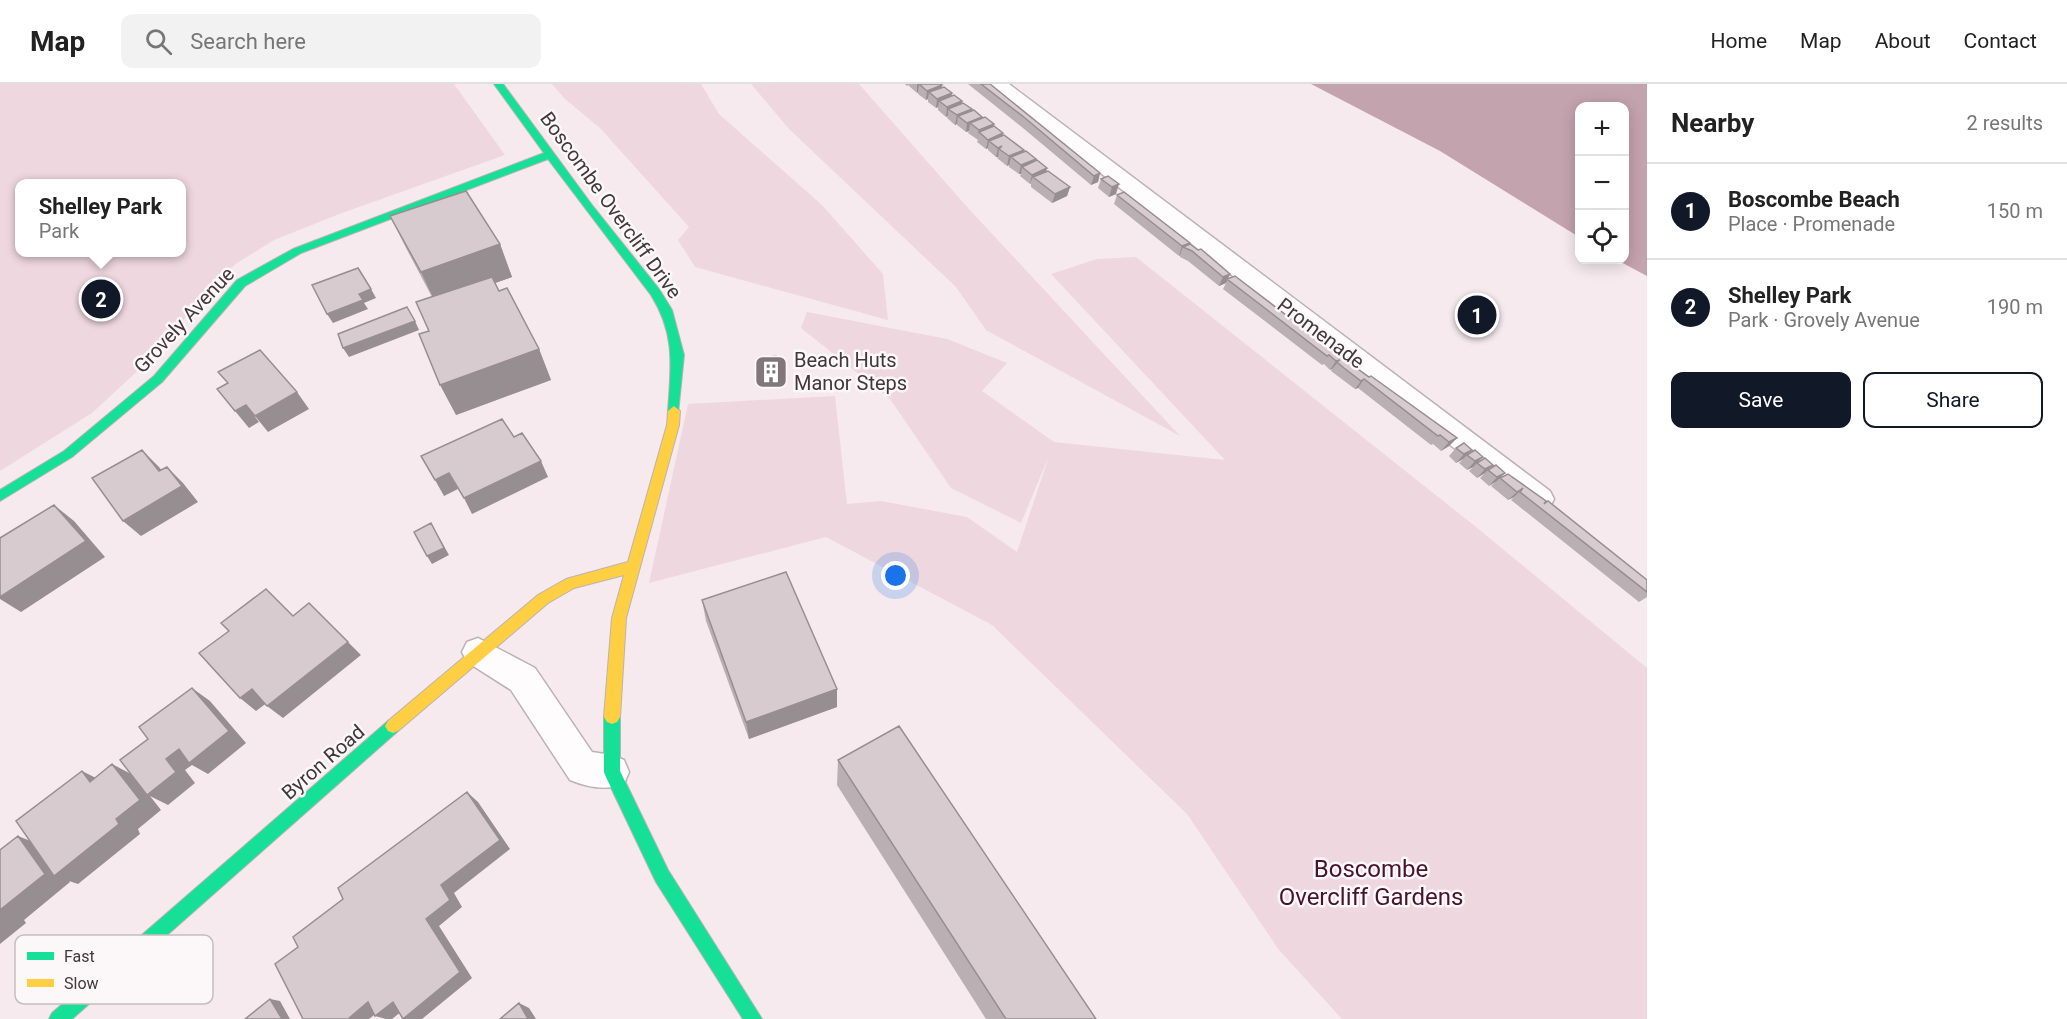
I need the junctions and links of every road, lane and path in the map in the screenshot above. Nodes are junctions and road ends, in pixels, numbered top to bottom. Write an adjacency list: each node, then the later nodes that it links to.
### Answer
1 (498, 84): 3 (street, Boscombe Overcliff Drive)
2 (996, 84): 5 (street, Promenade)
3 (551, 154): 4 (street, Grovely Avenue); 6 (street, Boscombe Overcliff Drive)
4 (0, 496)
5 (1562, 516)
6 (632, 567): 7 (street, Byron Road); 8 (street, Boscombe Overcliff Drive)
7 (478, 652): 8 (street); 9 (street, Byron Road)
8 (612, 772): 12 (street)
9 (154, 935)
10 (75, 1004): 11 (street, Byron Road)
11 (58, 1019)
12 (753, 1019)

